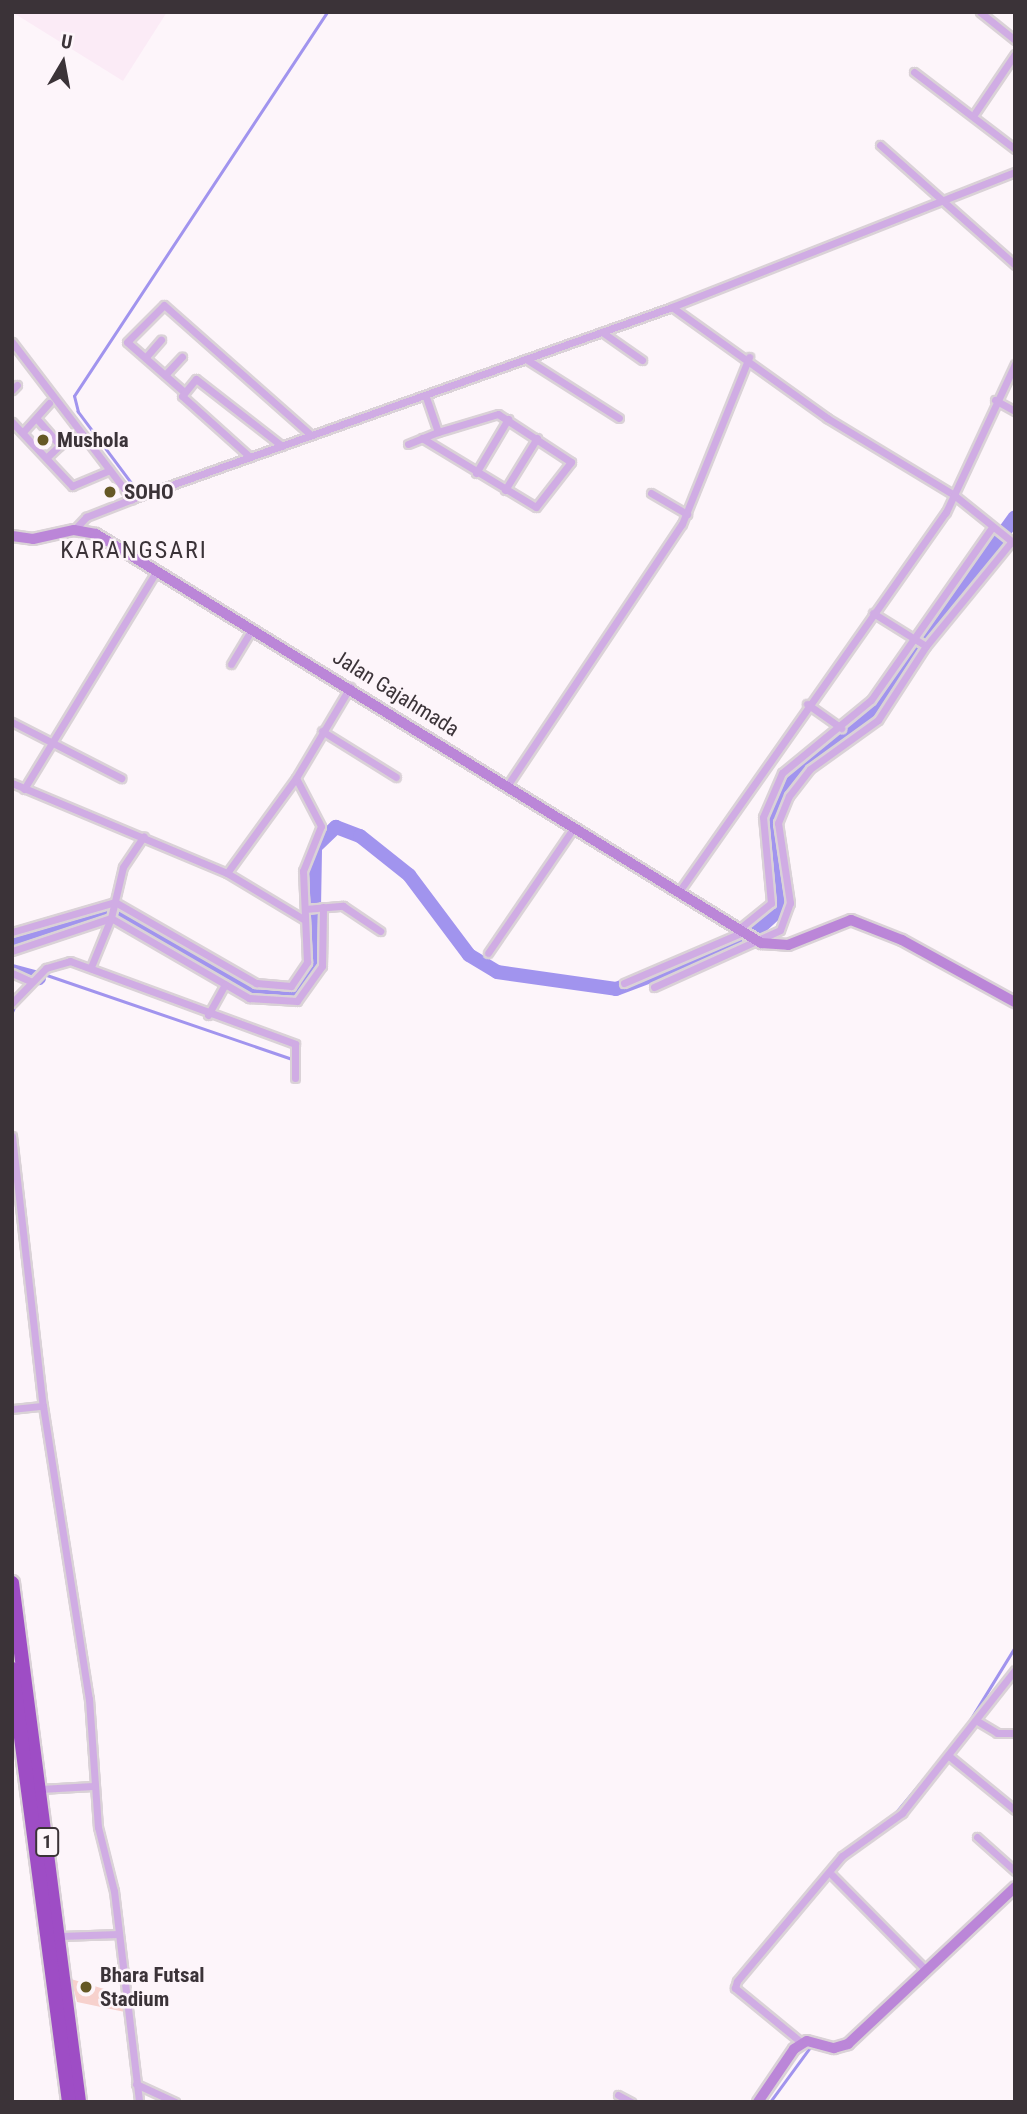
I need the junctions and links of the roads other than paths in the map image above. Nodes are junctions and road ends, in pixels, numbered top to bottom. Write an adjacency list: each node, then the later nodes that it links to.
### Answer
1 (980, 12): 2 (street)
2 (1015, 40)
3 (1015, 54): 5 (street)
4 (914, 72): 5 (street)
5 (975, 113): 7 (street)
6 (880, 145): 9 (street)
7 (1015, 149)
8 (1015, 172): 9 (street)
9 (943, 202): 10 (street); 11 (street)
10 (1015, 265)
11 (672, 307): 12 (street); 16 (street)
12 (602, 332): 18 (street); 19 (street)
13 (161, 340): 17 (street)
14 (12, 342): 40 (street)
15 (182, 357): 21 (street)
16 (749, 357): 44 (street); 46 (street)
17 (146, 358): 21 (street); 33 (street)
18 (526, 359): 23 (street); 27 (street)
19 (642, 360)
20 (1015, 364): 24 (street)
21 (165, 375): 22 (street)
22 (183, 391): 37 (street); 39 (street)
23 (425, 395): 32 (street); 33 (street)
24 (995, 400): 26 (street); 44 (street)
25 (49, 403): 28 (street)
26 (1015, 411)
27 (619, 418)
28 (37, 419): 31 (street); 38 (street)
29 (508, 419): 32 (street); 35 (street); 41 (street)
30 (12, 422): 31 (street)
31 (23, 432): 38 (street)
32 (438, 432): 34 (street)
33 (311, 435): 37 (street)
34 (422, 438): 36 (street); 41 (street)
35 (537, 438): 42 (street); 42 (street)
36 (408, 444)
37 (282, 446): 39 (street)
38 (48, 456): 40 (street)
39 (250, 457): 45 (street)
40 (110, 470): 45 (street)
41 (476, 472): 42 (street)
42 (505, 491)
43 (651, 493): 46 (street)
44 (954, 495): 47 (street); 52 (street)
45 (132, 499): 48 (street)
46 (687, 514): 66 (street)
47 (995, 528): 50 (street); 54 (street)
48 (74, 530): 49 (street, Jalan Gajahmada); 51 (street, Jalan Gajahmada)
49 (12, 536)
50 (1011, 539): 55 (street)
51 (157, 569): 53 (street, Jalan Gajahmada); 62 (street)
52 (873, 613): 54 (street); 58 (street)
53 (253, 628): 56 (street); 57 (street, Jalan Gajahmada)
54 (914, 638): 55 (street); 60 (street)
55 (925, 646): 81 (street)
56 (231, 664)
57 (348, 691): 61 (street); 66 (street, Jalan Gajahmada)
58 (807, 704): 60 (street); 72 (street)
59 (12, 722): 62 (street)
60 (841, 728): 80 (street)
61 (322, 731): 63 (street); 65 (street)
62 (51, 739): 64 (street); 68 (street)
63 (396, 777)
64 (121, 778)
65 (296, 778): 71 (street); 75 (street)
66 (511, 781): 69 (street, Jalan Gajahmada)
67 (12, 783): 68 (street)
68 (24, 789): 70 (street)
69 (573, 829): 72 (street, Jalan Gajahmada); 83 (street)
70 (144, 836): 71 (street); 73 (street)
71 (227, 873): 77 (street)
72 (682, 887): 80 (street, Jalan Gajahmada)
73 (115, 904): 76 (street); 79 (street); 89 (street)
74 (321, 907): 75 (street); 78 (street); 91 (street)
75 (306, 909): 77 (street)
76 (112, 917): 82 (street); 84 (street); 88 (street)
77 (305, 920): 89 (street)
78 (380, 930)
79 (12, 932)
80 (743, 932): 81 (street, Jalan Gajahmada); 87 (street)
81 (766, 939): 90 (street); 92 (street)
82 (12, 951)
83 (488, 953)
84 (91, 967): 86 (street); 94 (street)
85 (12, 974): 86 (street)
86 (33, 978): 93 (street)
87 (624, 983)
88 (225, 984): 91 (street); 94 (street)
89 (292, 987): 91 (street)
90 (654, 987)
91 (297, 1000)
92 (1015, 1002)
93 (12, 1003)
94 (208, 1015): 95 (street)
95 (295, 1078)
96 (12, 1136): 97 (street)
97 (15, 1188): 98 (street)
98 (43, 1406): 99 (street); 107 (street)
99 (12, 1409)
100 (12, 1583): 101 (highway, 1)
101 (16, 1635): 108 (highway, 1)
102 (12, 1669): 115 (highway, 1)
103 (1015, 1670): 104 (street)
104 (979, 1722): 105 (street); 106 (street)
105 (1015, 1733)
106 (949, 1756): 109 (street); 112 (street)
107 (93, 1786): 108 (street); 114 (street)
108 (40, 1789): 115 (highway, 1)
109 (1015, 1810)
110 (977, 1837): 111 (street)
111 (1015, 1871)
112 (832, 1875): 116 (street); 117 (street)
113 (1015, 1886): 116 (street)
114 (120, 1934): 115 (street); 118 (street)
115 (57, 1943): 120 (highway, 1); 121 (highway, 1)
116 (924, 1968): 117 (street)
117 (802, 2043): 125 (street)
118 (136, 2084): 122 (street); 123 (street)
119 (618, 2095): 124 (street)
120 (69, 2102)
121 (79, 2102)
122 (139, 2102)
123 (175, 2102)
124 (631, 2102)
125 (758, 2102)

